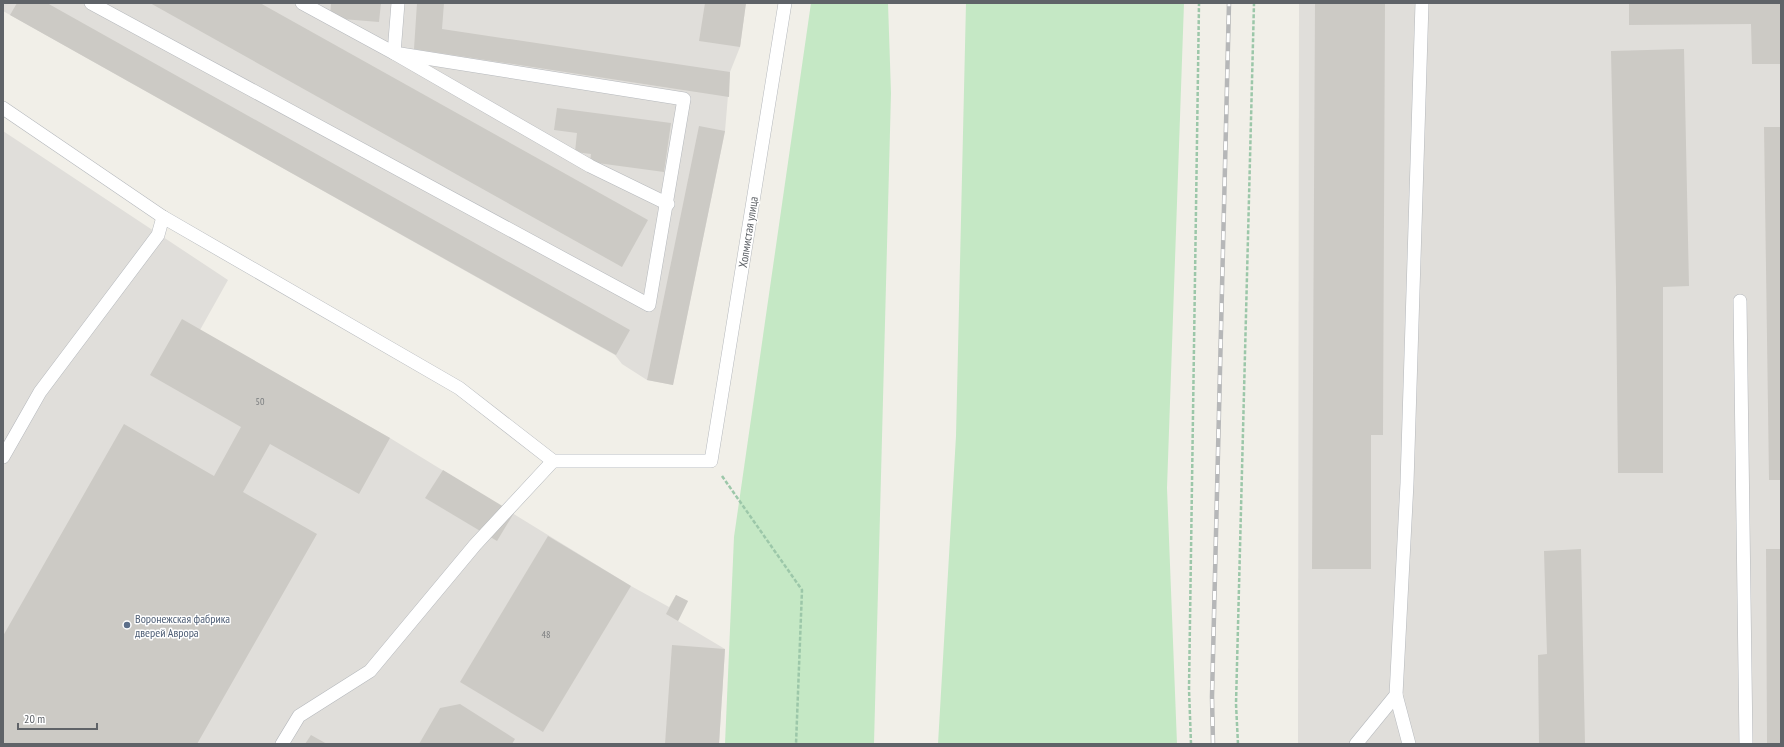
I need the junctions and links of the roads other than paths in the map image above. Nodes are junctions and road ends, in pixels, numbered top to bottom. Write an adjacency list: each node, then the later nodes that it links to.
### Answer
1 (91, 3): 8 (lane)
2 (302, 3): 6 (lane)
3 (398, 3): 6 (lane)
4 (784, 3): 12 (lane, Холмистая улица)
5 (1422, 3): 13 (lane)
6 (394, 53): 8 (lane); 8 (lane)
7 (3, 108): 9 (lane)
8 (668, 204)
9 (163, 217): 11 (lane); 12 (lane)
10 (1740, 301): 17 (lane)
11 (3, 457)
12 (553, 461): 14 (lane)
13 (1396, 695): 15 (lane); 16 (lane)
14 (282, 744)
15 (1356, 744)
16 (1409, 744)
17 (1746, 744)

